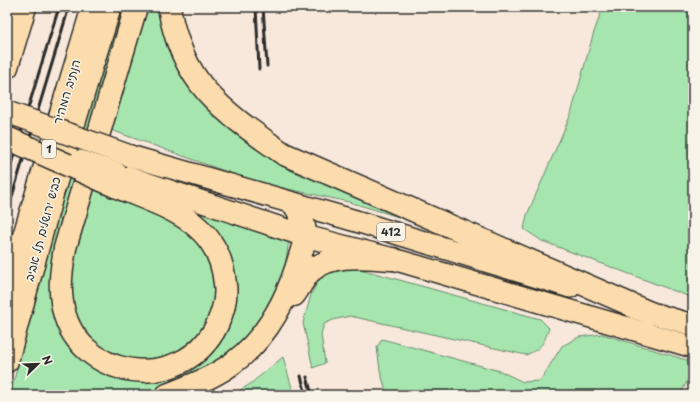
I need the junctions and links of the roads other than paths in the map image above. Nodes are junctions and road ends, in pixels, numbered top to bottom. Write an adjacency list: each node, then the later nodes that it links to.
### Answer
1 (26, 7): 6 (highway)
2 (93, 7): 13 (highway, הנתיב המהיר / 1)
3 (110, 7): 18 (highway, כביש ירושלים תל אביב / 1)
4 (136, 7): 9 (highway)
5 (169, 7): 14 (highway)
6 (7, 67)
7 (7, 112): 10 (main road, 412, bridge)
8 (7, 138): 9 (highway, bridge)
9 (116, 180): 11 (main road, 412)
10 (294, 204): 11 (highway); 14 (main road, 412)
11 (305, 236): 12 (main road, 412); 16 (highway)
12 (393, 259): 16 (highway); 17 (main road, 412)
13 (7, 292)
14 (650, 313): 15 (main road, 412)
15 (693, 325)
16 (264, 333): 19 (highway)
17 (693, 347)
18 (7, 361)
19 (167, 395)

